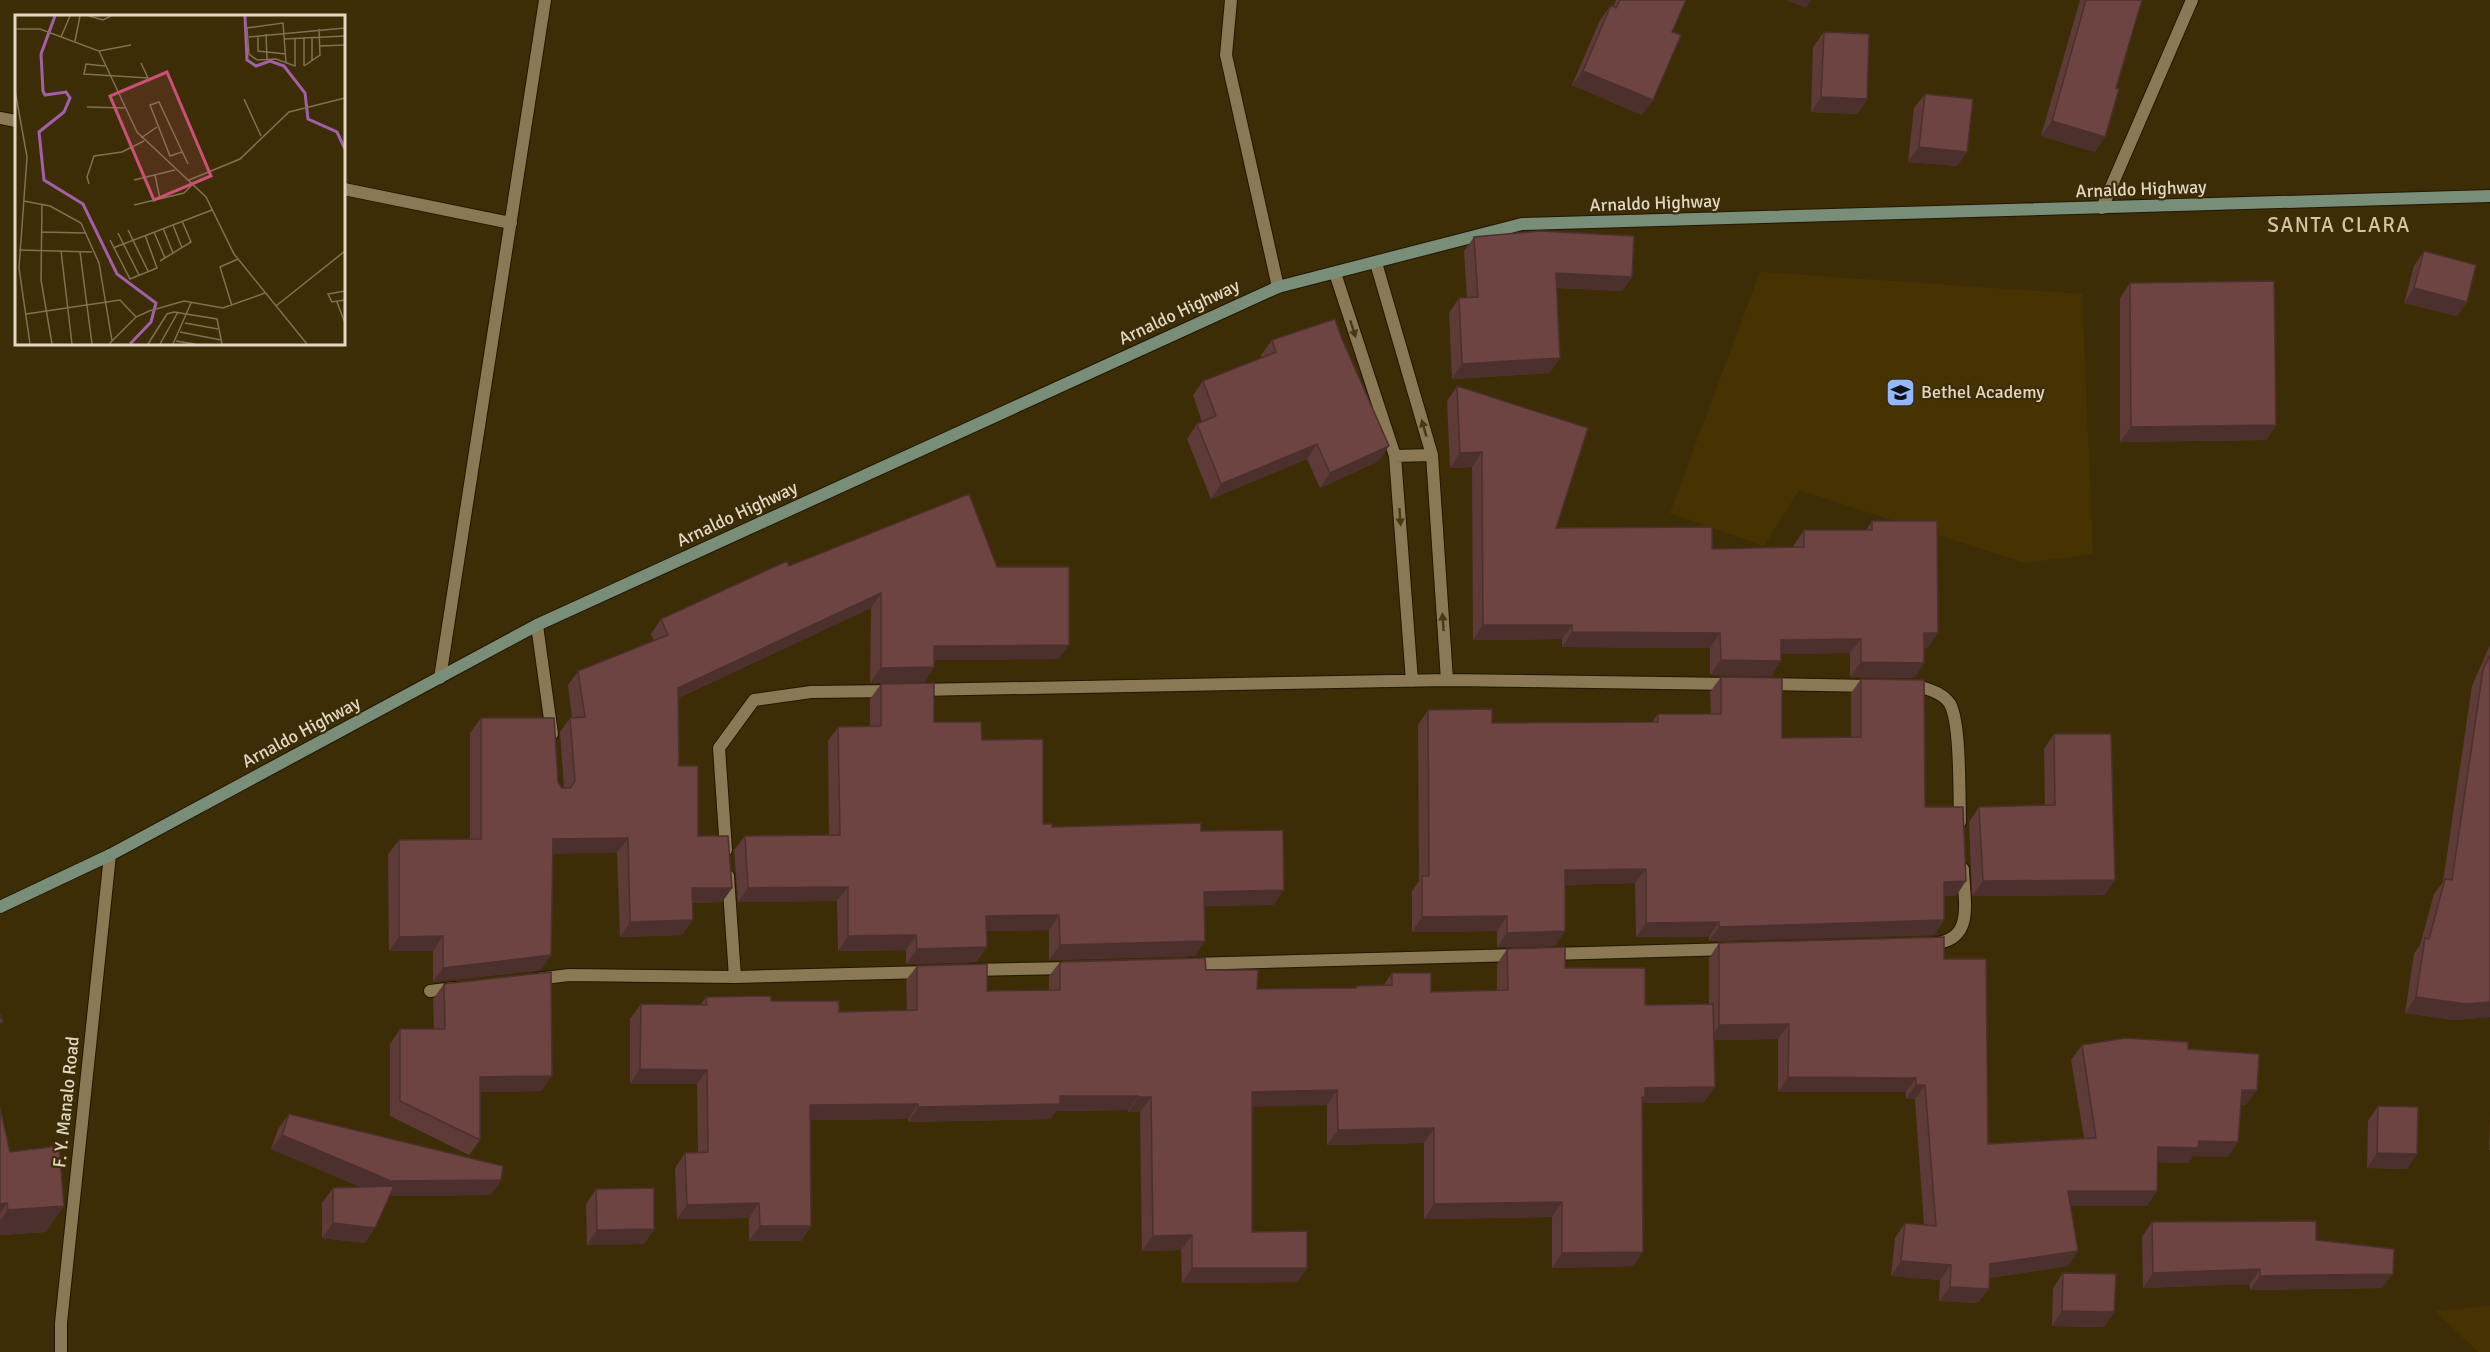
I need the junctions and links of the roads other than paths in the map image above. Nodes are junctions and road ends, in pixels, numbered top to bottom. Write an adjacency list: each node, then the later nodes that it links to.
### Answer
1 (545, 0): 9 (street)
2 (1231, 0): 12 (street)
3 (2192, 0): 8 (street)
4 (0, 118): 5 (street)
5 (15, 121)
6 (345, 189): 9 (street)
7 (2490, 196): 8 (main road, Arnaldo Highway)
8 (2102, 208): 10 (main road, Arnaldo Highway)
9 (511, 223): 16 (street)
10 (1376, 263): 11 (main road, Arnaldo Highway); 13 (street, one-way to 10)
11 (1335, 273): 12 (main road, Arnaldo Highway); 14 (street, one-way to 14)
12 (1278, 287): 15 (main road, Arnaldo Highway)
13 (1432, 455): 14 (street); 17 (street, one-way to 13)
14 (1395, 456): 18 (street, one-way to 18)
15 (537, 625): 16 (main road, Arnaldo Highway); 19 (street)
16 (440, 678): 21 (main road, Arnaldo Highway)
17 (1447, 680): 18 (street); 20 (street)
18 (1412, 681): 30 (street)
19 (553, 744)
20 (1961, 831)
21 (110, 855): 23 (main road, Arnaldo Highway); 34 (street, F. Y. Manalo Road)
22 (1962, 855): 24 (street)
23 (0, 907)
24 (1920, 944)
25 (1740, 949): 26 (street)
26 (1178, 965)
27 (1082, 967): 29 (street)
28 (939, 971): 30 (street)
29 (963, 971)
30 (735, 977): 31 (street)
31 (523, 981)
32 (465, 987): 33 (street)
33 (430, 991)
34 (61, 1352)

